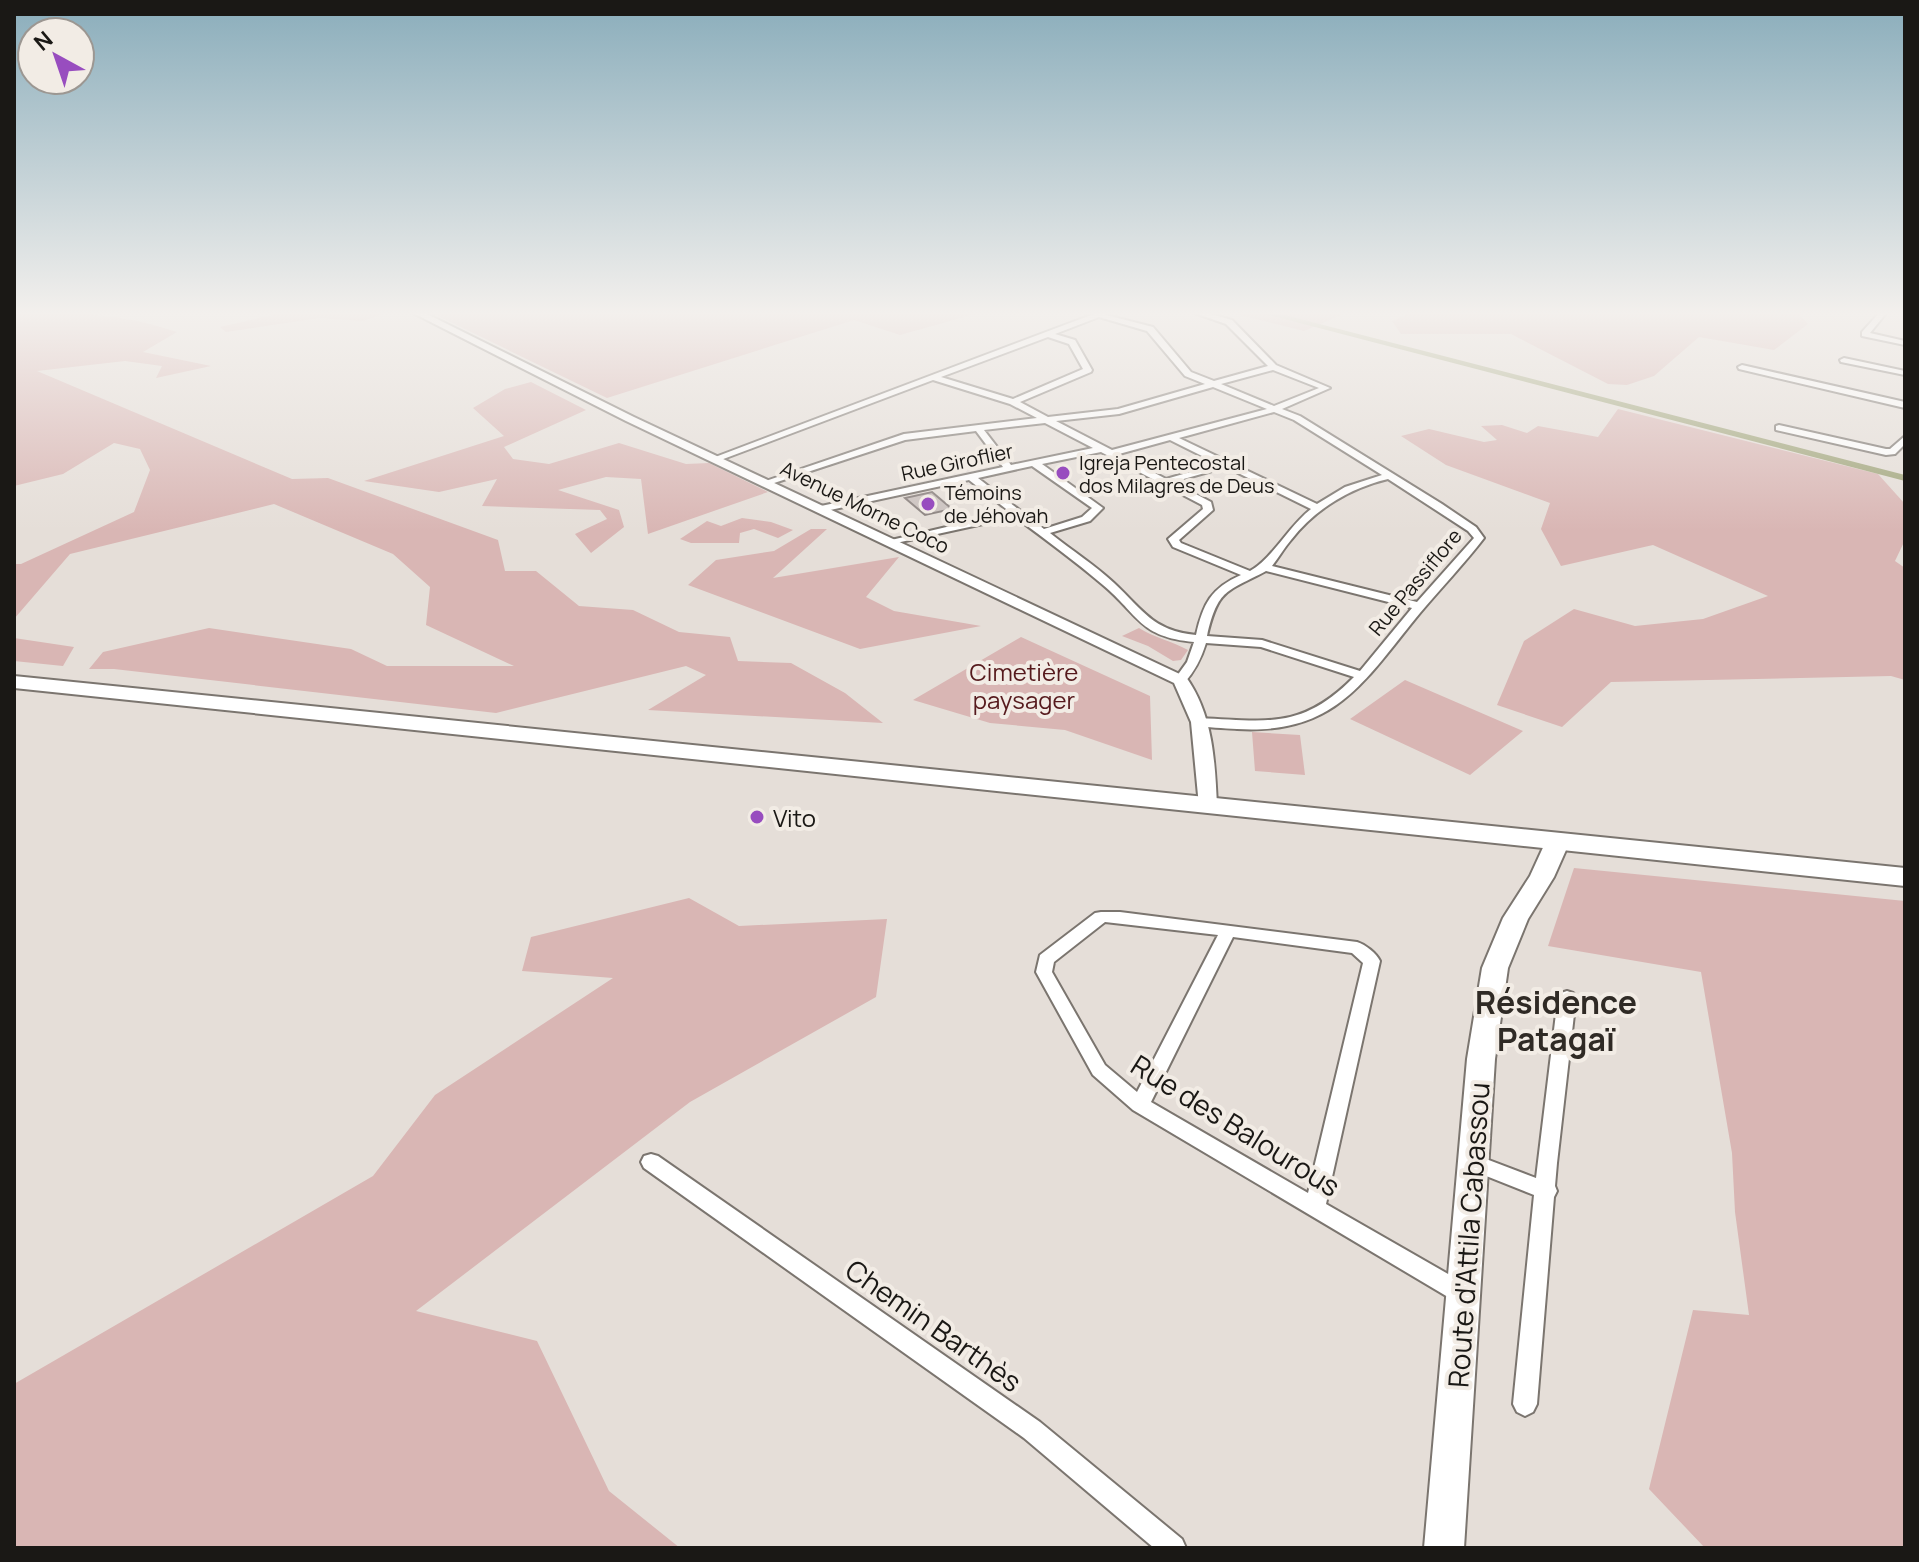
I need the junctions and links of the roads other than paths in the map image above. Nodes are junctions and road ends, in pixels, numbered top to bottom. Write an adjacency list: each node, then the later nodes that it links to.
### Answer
1 (564, 385): 17 (street, Avenue Morne Coco)
2 (911, 385): 17 (street)
3 (958, 385): 8 (street)
4 (1053, 385): 8 (street)
5 (1212, 385): 10 (street, Rue Passiflore); 11 (street)
6 (1318, 385): 10 (street, Rue Giroflier)
7 (1819, 385): 9 (street)
8 (1013, 402): 11 (street)
9 (1905, 405)
10 (1273, 409): 14 (street, Rue Giroflier); 21 (street, Rue Passiflore)
11 (1049, 420): 13 (street); 16 (street)
12 (1779, 428): 15 (street)
13 (979, 429): 20 (street); 24 (street)
14 (1172, 438): 16 (street, Rue Giroflier); 19 (street)
15 (1905, 439)
16 (1105, 451): 18 (street, Rue Giroflier); 23 (street)
17 (715, 459): 24 (street, Avenue Morne Coco)
18 (1035, 464): 20 (street, Rue Giroflier); 28 (street)
19 (1224, 465): 23 (street); 25 (street)
20 (1010, 470): 22 (street, Rue Giroflier)
21 (1390, 476): 25 (street); 32 (street, Rue Passiflore)
22 (972, 478): 26 (street, Rue Giroflier); 27 (street)
23 (1164, 482): 31 (street)
24 (765, 483): 26 (street, Avenue Morne Coco)
25 (1317, 508): 30 (street)
26 (821, 509): 29 (street, Avenue Morne Coco)
27 (1018, 513): 28 (street); 29 (street)
28 (1044, 532): 33 (street)
29 (891, 543): 35 (street, Avenue Morne Coco)
30 (1263, 567): 31 (street); 32 (street)
31 (1249, 574): 33 (street)
32 (1420, 606): 34 (street, Rue Passiflore)
33 (1200, 639): 34 (street); 35 (street)
34 (1361, 675): 37 (street, Rue Passiflore)
35 (1180, 680): 37 (street)
36 (14, 682): 38 (main road)
37 (1199, 722): 38 (street)
38 (1208, 806): 39 (main road)
39 (1558, 841): 40 (main road); 44 (main road, Route d'Attila Cabassou)
40 (1905, 877)
41 (1228, 931): 43 (street); 43 (street, Rue des Balourous); 47 (street, Rue des Balourous)
42 (1567, 997): 46 (street)
43 (1140, 1105): 47 (street, Rue des Balourous)
44 (1473, 1161): 46 (street); 48 (main road, Route d'Attila Cabassou)
45 (651, 1162): 50 (street, Chemin Barthès)
46 (1547, 1191): 49 (street)
47 (1315, 1208): 48 (street, Rue des Balourous)
48 (1462, 1294): 51 (main road, Route d'Attila Cabassou)
49 (1525, 1404)
50 (1173, 1548)
51 (1444, 1548)

